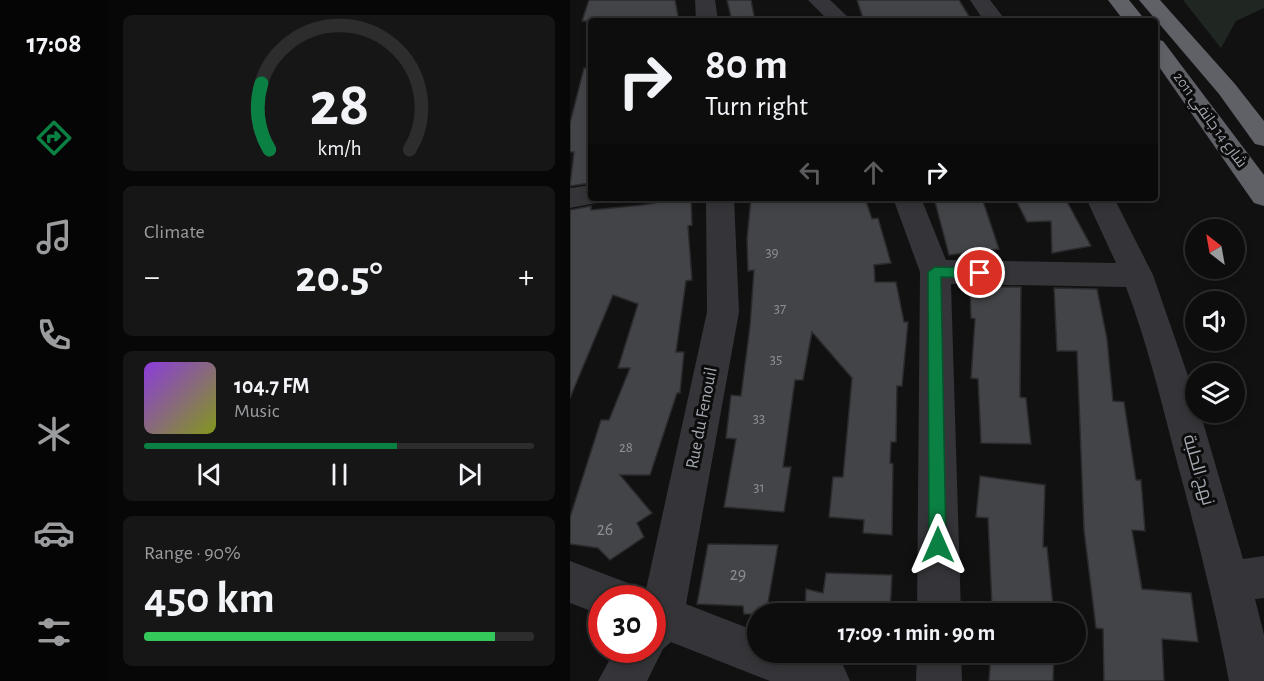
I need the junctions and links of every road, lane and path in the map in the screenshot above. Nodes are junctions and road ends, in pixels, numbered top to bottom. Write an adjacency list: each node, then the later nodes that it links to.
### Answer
1 (705, 0): 6 (street)
2 (819, 0): 7 (street)
3 (980, 0): 8 (street)
4 (1118, 0): 9 (highway)
5 (1149, 0): 11 (highway, شارع 14 جانفي 2011)
6 (707, 18)
7 (838, 18)
8 (993, 18)
9 (1133, 18)
10 (1158, 50): 13 (highway, شارع 14 جانفي 2011)
11 (1264, 138)
12 (588, 195): 14 (street)
13 (1264, 196)
14 (570, 198)
15 (720, 201): 22 (street, Rue du Fenouil)
16 (908, 201): 18 (street)
17 (1101, 201): 19 (street, نهج الحلبة)
18 (935, 272): 19 (street); 24 (street)
19 (1138, 275): 20 (street, نهج الحلبة)
20 (1247, 580): 31 (street, نهج الحلبة)
21 (570, 582): 23 (street)
22 (662, 585)
23 (588, 589)
24 (939, 603)
25 (666, 632): 29 (street)
26 (632, 663): 28 (street, Rue du Fenouil)
27 (939, 663): 30 (street)
28 (621, 681)
29 (827, 681)
30 (939, 681)
31 (1252, 681)

